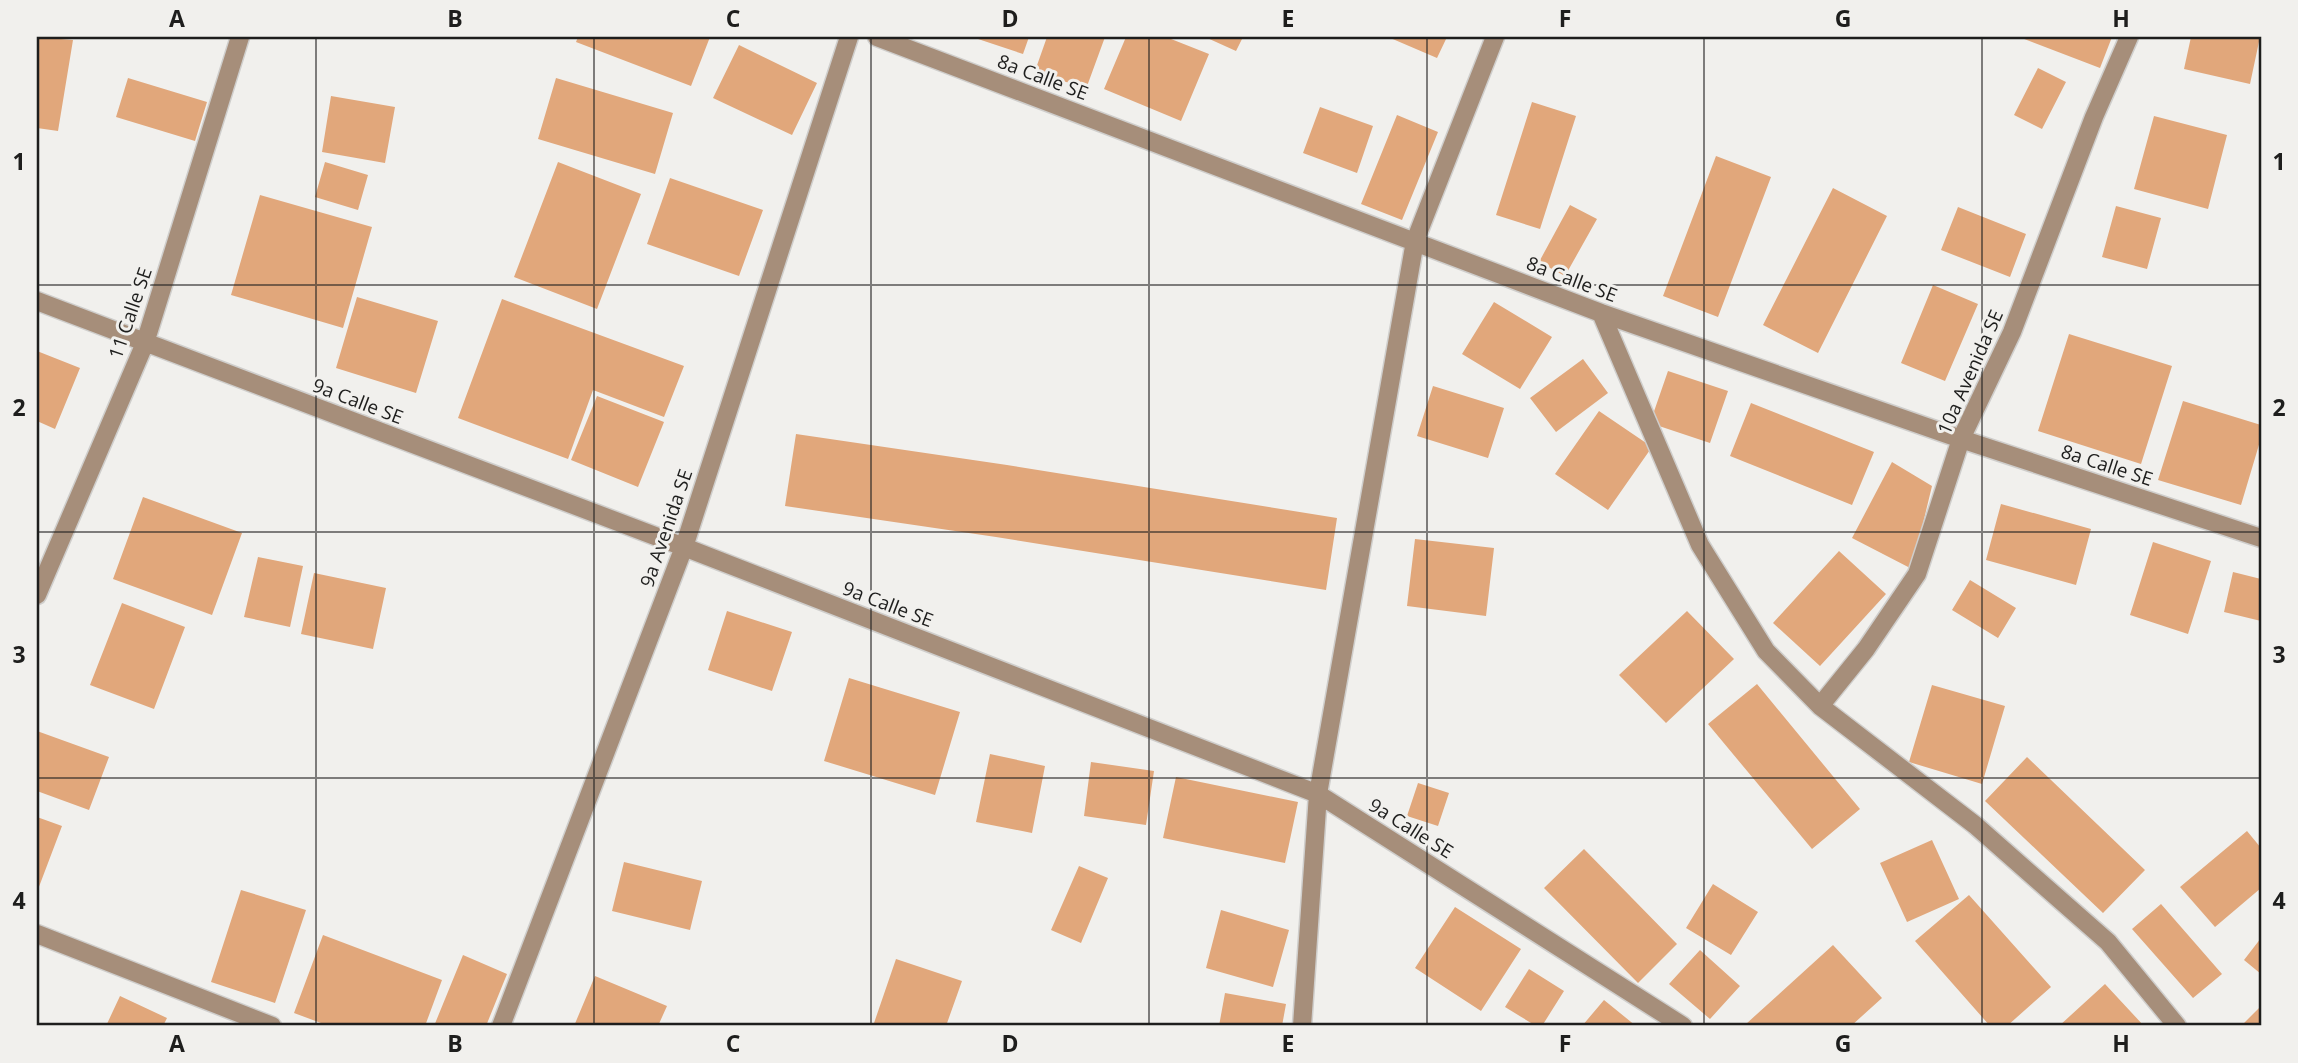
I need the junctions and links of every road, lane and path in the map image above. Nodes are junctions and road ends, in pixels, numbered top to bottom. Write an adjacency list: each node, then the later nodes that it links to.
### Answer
1 (240, 37): 9 (street, 11 Calle SE)
2 (849, 37): 12 (street, 9a Avenida SE)
3 (877, 37): 6 (street, 8a Calle SE)
4 (1495, 37): 6 (street)
5 (2129, 37): 10 (street, 10a Avenida SE)
6 (1415, 241): 8 (street, 8a Calle SE); 15 (street)
7 (37, 301): 9 (street, 9a Calle SE)
8 (1601, 313): 10 (street, 8a Calle SE); 14 (street)
9 (145, 343): 12 (street, 9a Calle SE); 13 (street, 11 Calle SE)
10 (1961, 439): 11 (street, 8a Calle SE); 14 (street, 10a Avenida SE)
11 (2261, 538)
12 (684, 547): 15 (street, 9a Calle SE); 18 (street, 9a Avenida SE)
13 (37, 595)
14 (1820, 706): 21 (street)
15 (1318, 794): 19 (street); 20 (street, 9a Calle SE)
16 (37, 934): 17 (street)
17 (272, 1026)
18 (501, 1026)
19 (1302, 1026)
20 (1683, 1026)
21 (2177, 1026)

